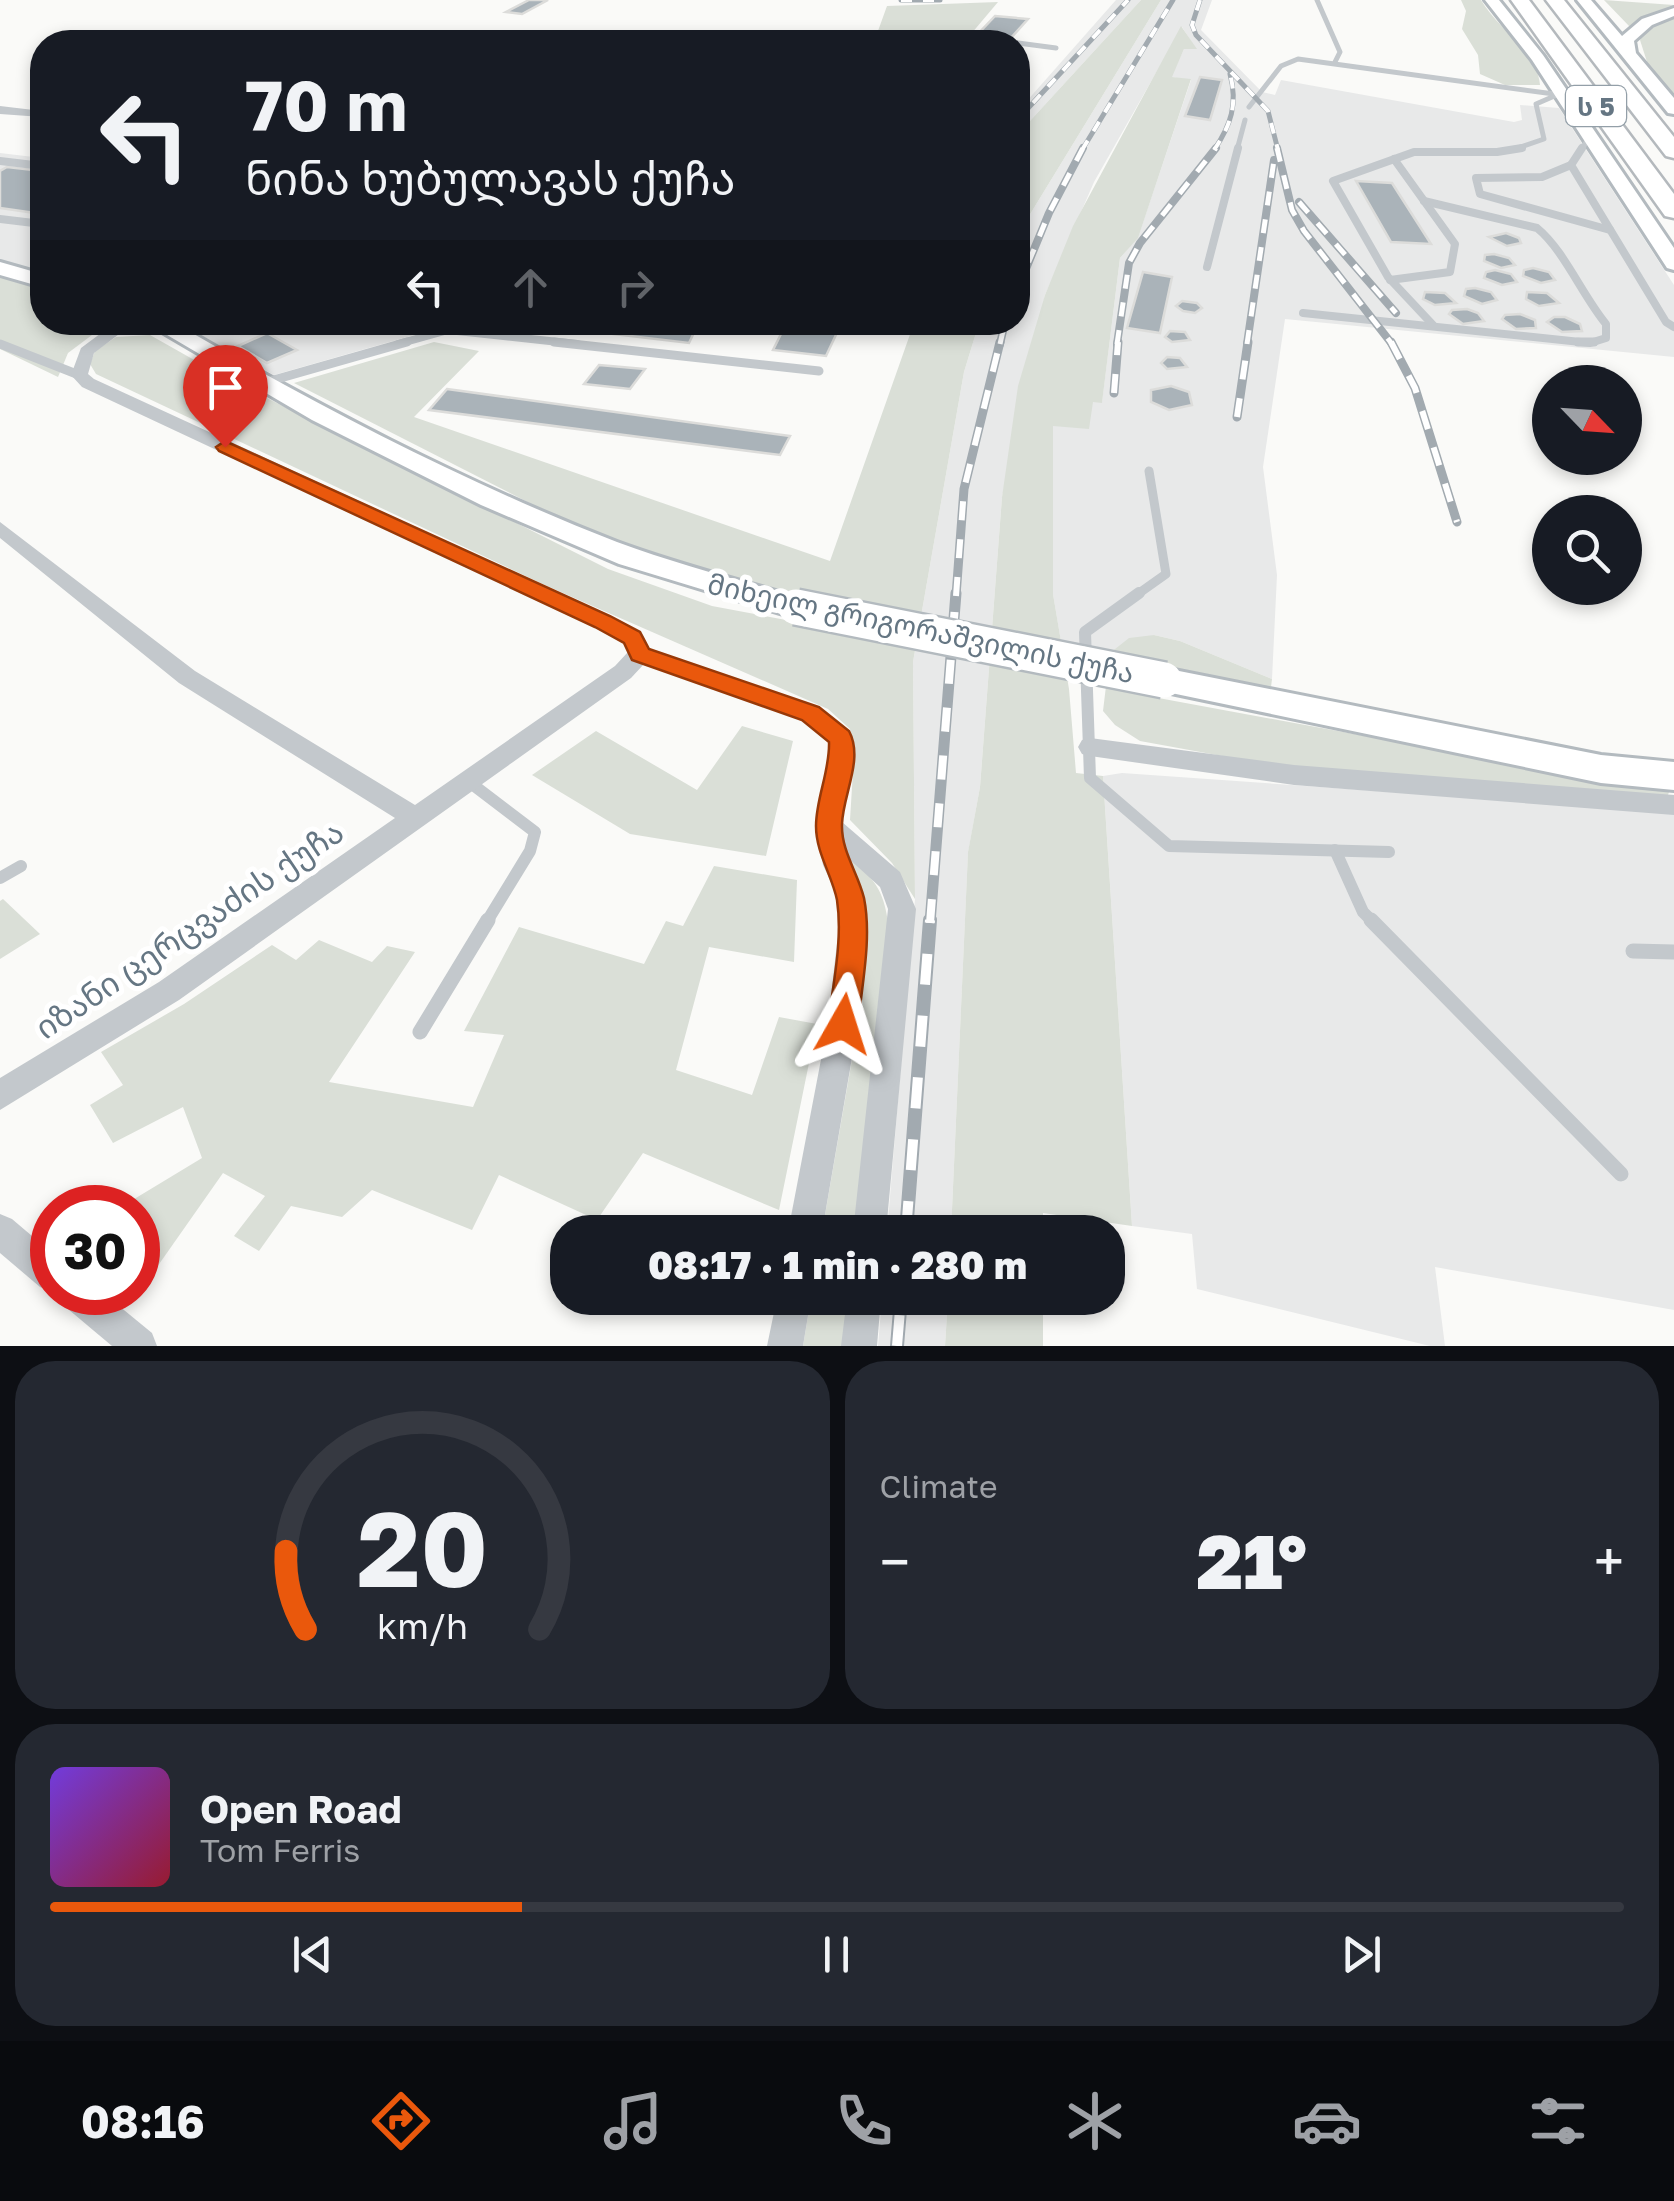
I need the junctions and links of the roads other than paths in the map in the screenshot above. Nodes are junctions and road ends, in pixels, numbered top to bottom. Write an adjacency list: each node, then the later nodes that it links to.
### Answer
1 (1317, 0): 13 (lane)
2 (1492, 0): 12 (street)
3 (1555, 0): 19 (highway, ს 5)
4 (1584, 0): 11 (street)
5 (1654, 0): 7 (street)
6 (1522, 3): 12 (highway); 28 (highway, ს 5)
7 (1674, 3)
8 (1674, 12): 11 (street)
9 (1030, 45): 10 (lane)
10 (1056, 48)
11 (1629, 56): 14 (street)
12 (1538, 58): 15 (street)
13 (1335, 62): 15 (lane); 16 (lane)
14 (1644, 72): 17 (street); 19 (highway)
15 (1558, 94): 22 (street); 24 (lane)
16 (1249, 107)
17 (1674, 109)
18 (0, 110): 20 (street)
19 (1641, 110): 23 (highway, ს 5)
20 (30, 113)
21 (1245, 120): 35 (lane)
22 (1585, 132): 26 (lane); 28 (highway); 34 (street)
23 (1674, 151)
24 (1394, 159): 29 (lane); 38 (lane)
25 (0, 161): 27 (lane)
26 (1572, 164): 33 (lane); 33 (lane)
27 (30, 165)
28 (1660, 192): 30 (highway, ს 5)
29 (1424, 201): 38 (lane); 40 (lane)
30 (1674, 211)
31 (0, 219): 32 (lane)
32 (30, 223)
33 (1610, 230): 41 (lane)
34 (1674, 264)
35 (1207, 267)
36 (0, 268): 37 (street)
37 (30, 274)
38 (1390, 280): 40 (lane)
39 (1303, 313): 40 (lane)
40 (1433, 325)
41 (1674, 327)
42 (109, 335): 48 (street)
43 (178, 335): 49 (street, მიხეილ გრიგორაშვილის ქუჩა)
44 (431, 335): 49 (lane)
45 (492, 335): 47 (lane)
46 (0, 344): 48 (lane)
47 (819, 372)
48 (80, 375): 52 (street)
49 (261, 384): 54 (street, მიხეილ გრიგორაშვილის ქუჩა, bridge)
50 (1148, 470): 53 (lane)
51 (0, 528): 57 (street)
52 (640, 654): 55 (street, იზანი ცერცვაძის ქუჩა); 58 (street)
53 (1090, 747): 56 (street); 59 (lane)
54 (1674, 776)
55 (468, 781): 57 (street, იზანი ცერცვაძის ქუჩა); 65 (lane)
56 (1674, 804)
57 (416, 818): 66 (street, იზანი ცერცვაძის ქუჩა)
58 (829, 826): 68 (street); 69 (street)
59 (1335, 850): 60 (lane); 67 (lane)
60 (1388, 852)
61 (21, 866): 62 (lane)
62 (0, 878)
63 (1633, 950): 64 (lane)
64 (1674, 952)
65 (420, 1032)
66 (0, 1095)
67 (1621, 1174)
68 (809, 1215)
69 (872, 1215)
70 (0, 1231): 71 (street)
71 (30, 1256)
72 (102, 1315): 75 (street)
73 (791, 1315): 76 (street)
74 (862, 1315): 77 (street)
75 (139, 1346)
76 (785, 1346)
77 (859, 1346)

